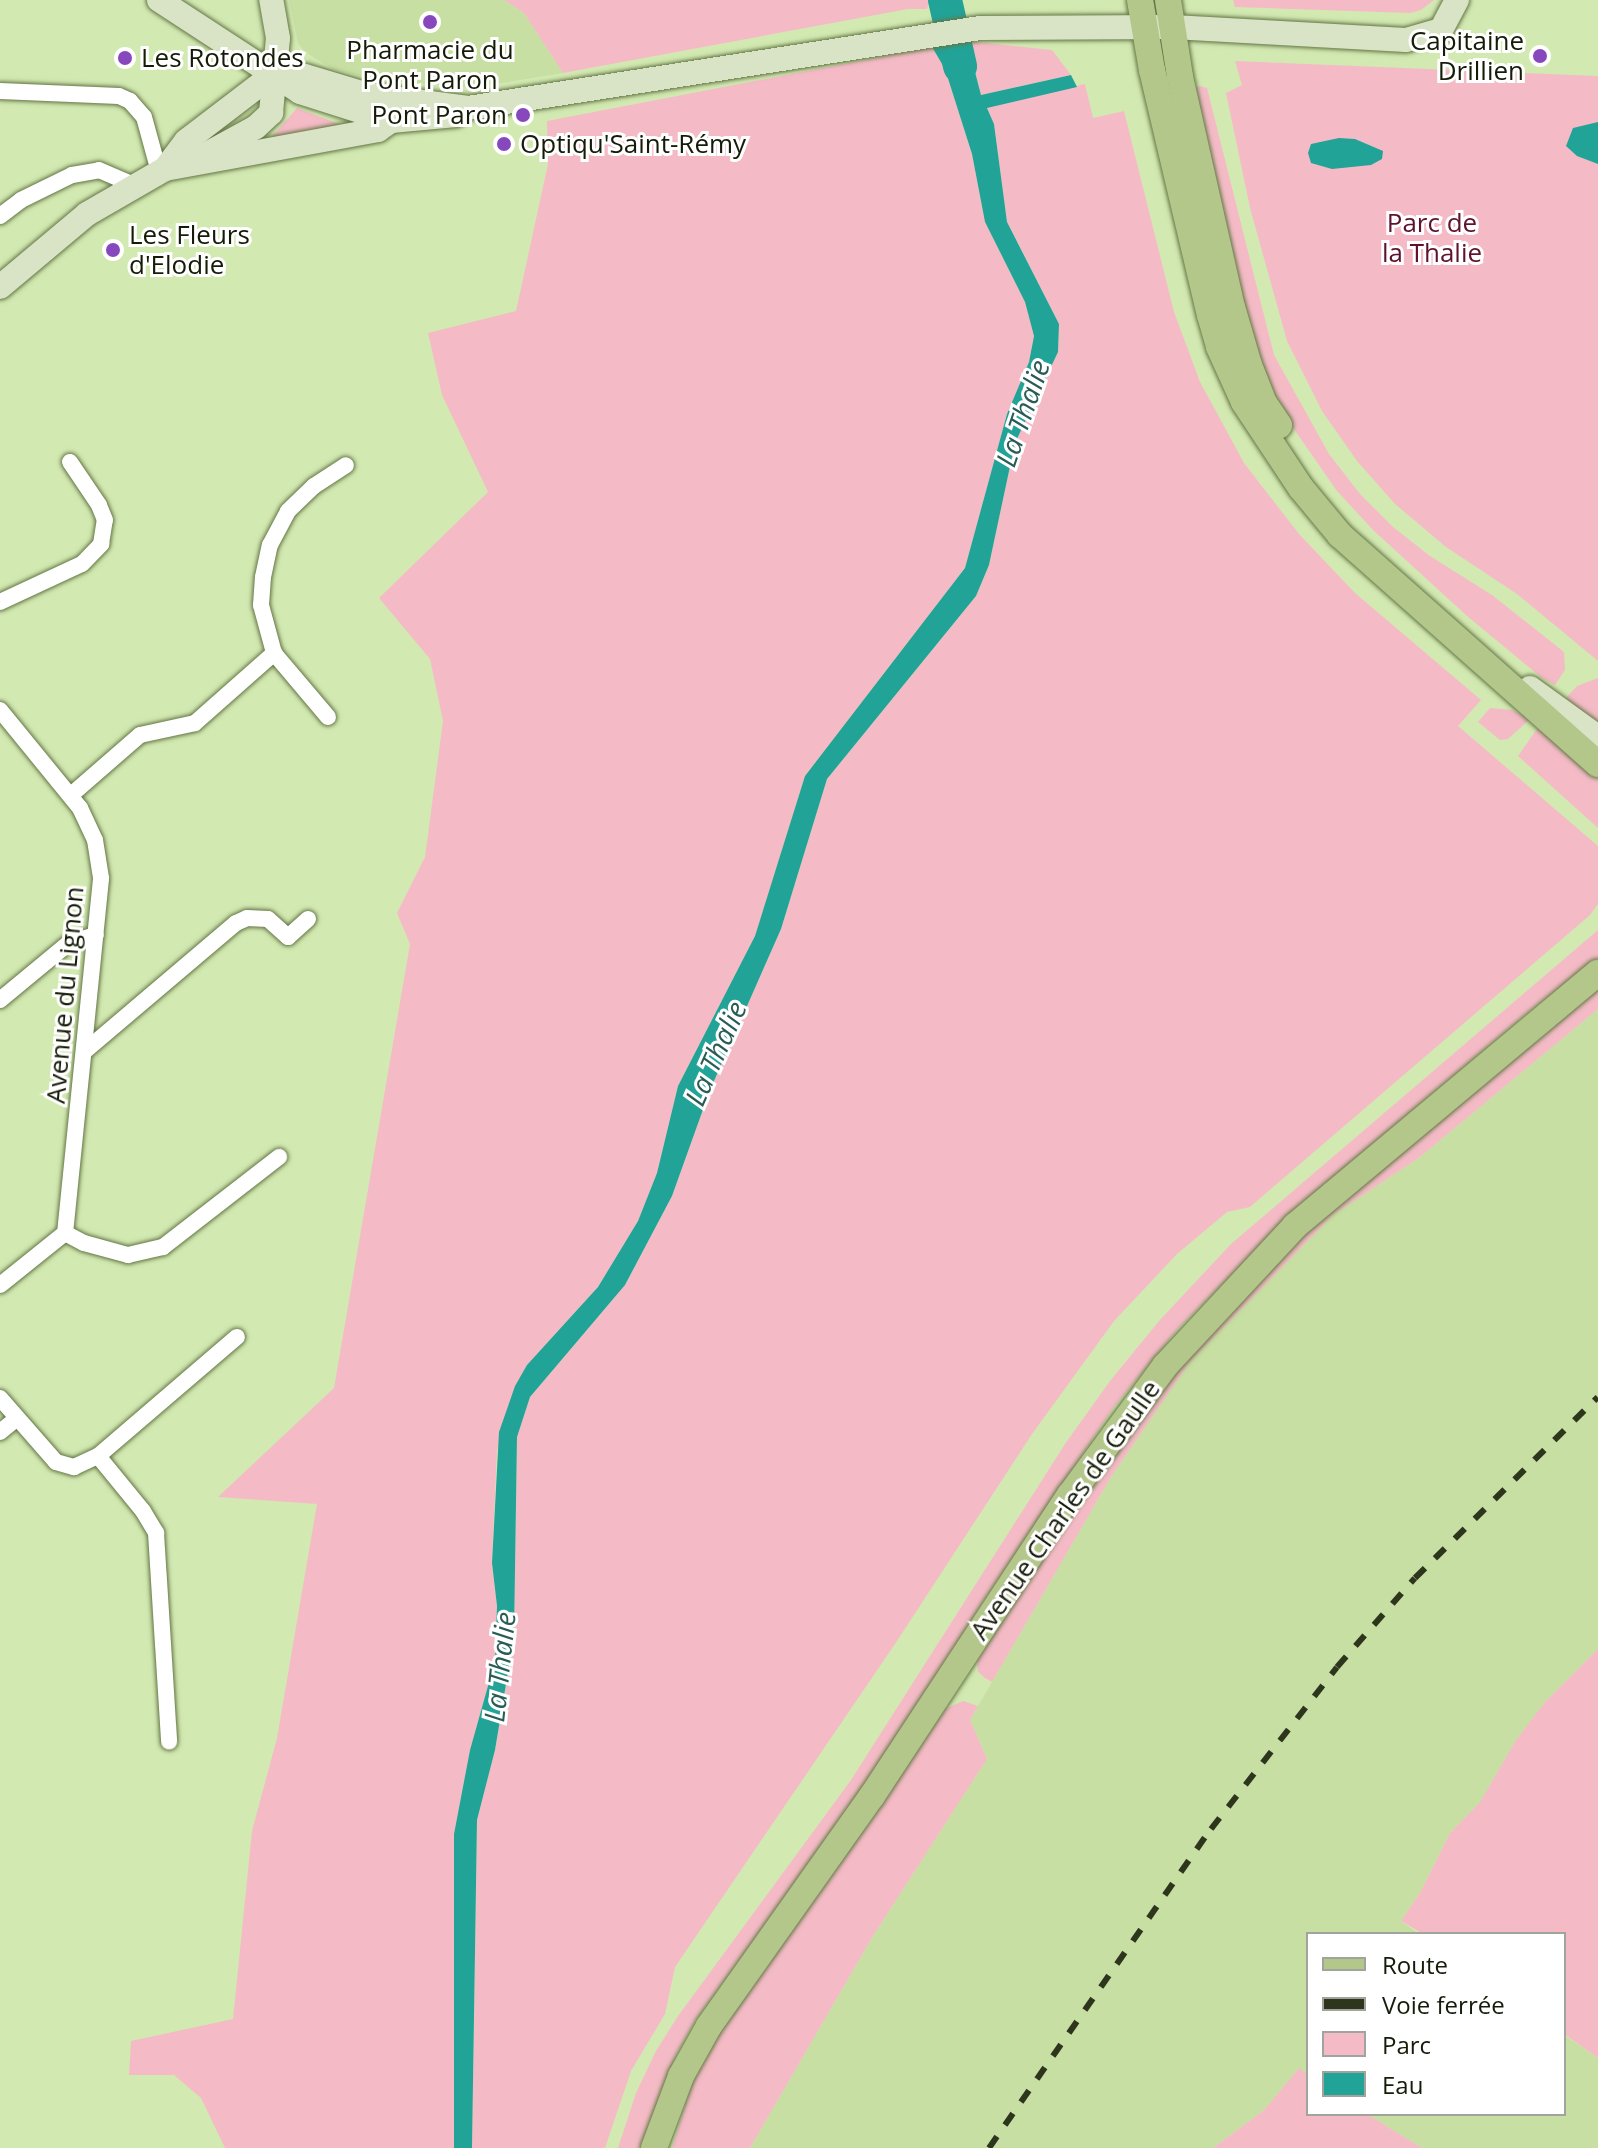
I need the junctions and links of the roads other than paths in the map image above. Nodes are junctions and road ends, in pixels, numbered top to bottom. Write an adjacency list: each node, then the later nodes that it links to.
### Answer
1 (159, 0): 8 (main road)
2 (271, 0): 8 (main road)
3 (1140, 0): 6 (main road)
4 (1168, 0): 7 (main road)
5 (1457, 0): 7 (main road)
6 (1145, 27): 7 (main road); 10 (main road); 25 (main road)
7 (1173, 27): 20 (main road)
8 (275, 73): 10 (main road); 11 (main road); 12 (main road)
9 (0, 91): 12 (street)
10 (468, 108): 11 (main road)
11 (391, 121): 12 (main road)
12 (169, 170): 13 (main road)
13 (136, 186): 14 (street); 15 (main road)
14 (0, 216)
15 (0, 287)
16 (70, 462): 18 (street)
17 (346, 465): 19 (street)
18 (0, 602)
19 (274, 653): 22 (street); 26 (street)
20 (1530, 688): 23 (main road); 24 (main road)
21 (0, 710): 26 (street, Avenue du Lignon)
22 (328, 717)
23 (1598, 737)
24 (1598, 747)
25 (1598, 764)
26 (71, 795): 28 (street, Avenue du Lignon)
27 (308, 919): 31 (street)
28 (96, 935): 30 (street); 31 (street, Avenue du Lignon)
29 (1598, 973): 41 (main road, Avenue Charles de Gaulle)
30 (0, 1000)
31 (85, 1051): 33 (street, Avenue du Lignon)
32 (279, 1157): 33 (street)
33 (65, 1233): 34 (street)
34 (0, 1285)
35 (237, 1337): 39 (street)
36 (0, 1398): 37 (street)
37 (17, 1418): 38 (street); 39 (street)
38 (0, 1432)
39 (98, 1456): 40 (street)
40 (169, 1742)
41 (654, 2148)

